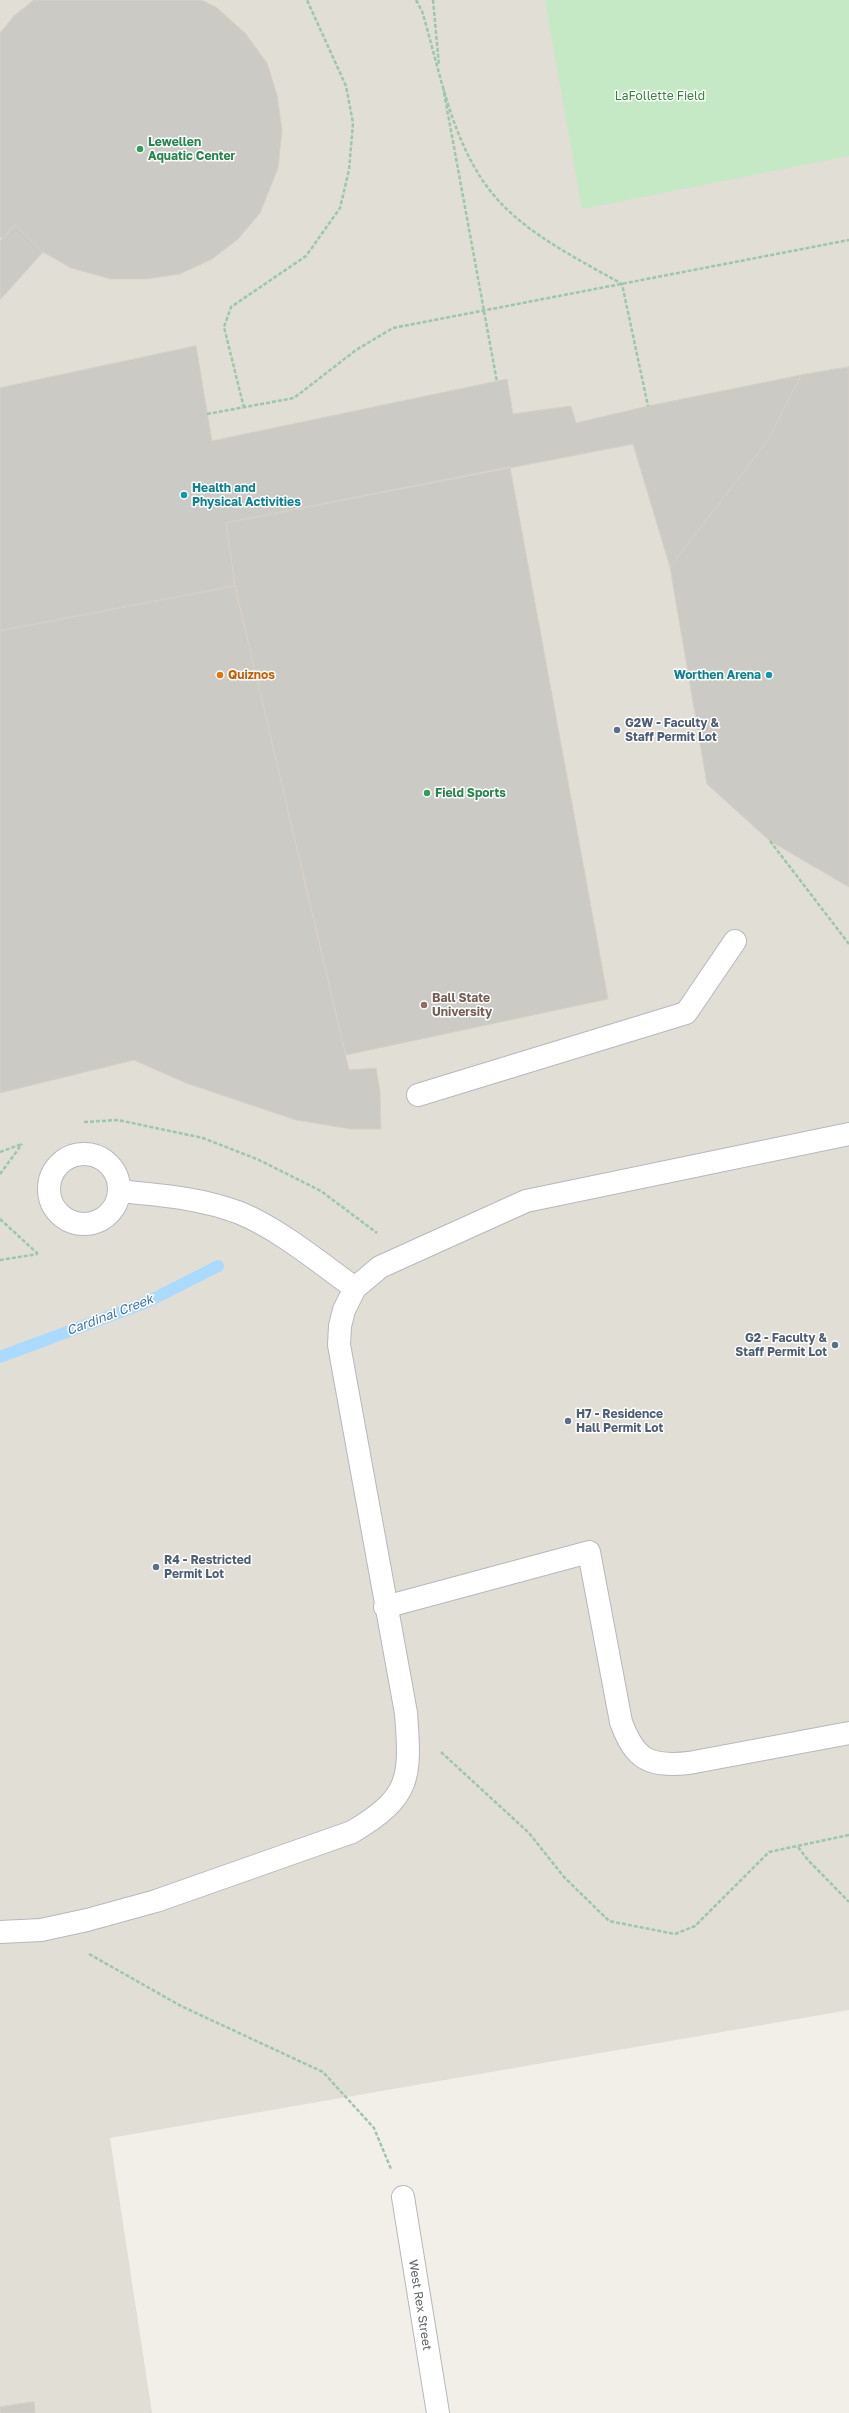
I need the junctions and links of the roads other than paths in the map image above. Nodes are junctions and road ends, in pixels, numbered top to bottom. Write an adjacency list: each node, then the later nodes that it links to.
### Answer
1 (735, 941): 2 (street)
2 (418, 1095)
3 (849, 1134): 5 (street)
4 (119, 1191): 5 (street)
5 (355, 1288): 6 (street)
6 (385, 1607): 7 (street); 8 (street)
7 (849, 1733)
8 (0, 1932)
9 (403, 2197): 10 (street, West Rex Street)
10 (438, 2413)

